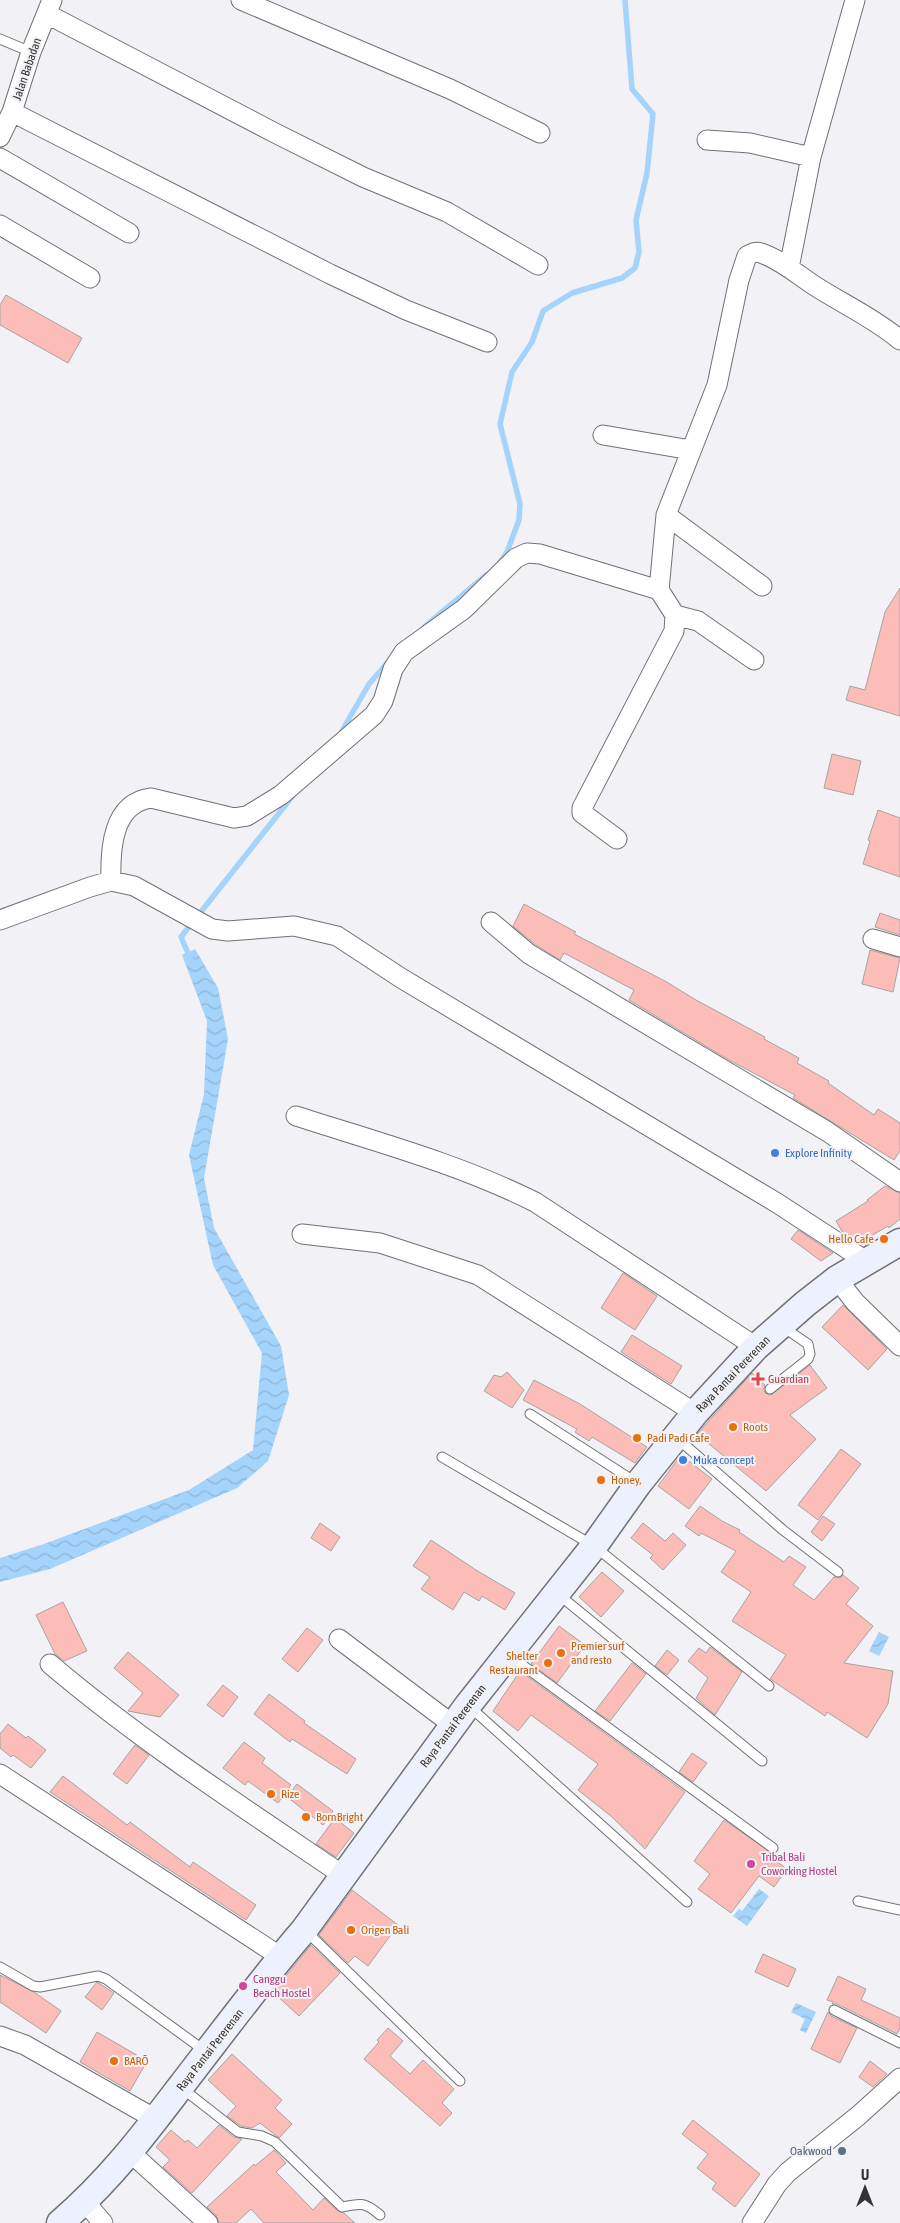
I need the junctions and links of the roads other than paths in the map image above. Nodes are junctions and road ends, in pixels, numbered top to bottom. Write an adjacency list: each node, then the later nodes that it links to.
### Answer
1 (241, 0): 7 (street)
2 (855, 0): 10 (street)
3 (50, 7): 5 (street, Jalan Babadan); 14 (street)
4 (0, 39): 5 (lane)
5 (31, 52): 6 (street, Jalan Babadan)
6 (12, 112): 8 (street, Jalan Babadan); 18 (street)
7 (540, 132)
8 (0, 137)
9 (707, 140): 10 (street)
10 (810, 157): 15 (street)
11 (0, 158): 13 (street)
12 (0, 226): 16 (street)
13 (129, 233)
14 (538, 265)
15 (788, 268): 17 (street); 20 (street)
16 (90, 278)
17 (900, 340)
18 (487, 342)
19 (603, 435): 20 (street)
20 (692, 450): 21 (street)
21 (666, 515): 22 (street); 23 (street)
22 (762, 586)
23 (660, 590): 24 (street); 27 (street)
24 (675, 615): 25 (street); 26 (street)
25 (754, 660)
26 (617, 839)
27 (111, 881): 28 (street); 36 (street)
28 (0, 920)
29 (491, 922): 33 (street)
30 (873, 939): 31 (street)
31 (900, 947)
32 (296, 1116): 40 (street)
33 (900, 1182)
34 (302, 1234): 42 (street)
35 (900, 1242): 36 (street, Raya Pantai Pererenan)
36 (866, 1261): 37 (street, Raya Pantai Pererenan)
37 (837, 1279): 38 (street, Raya Pantai Pererenan); 39 (street)
38 (781, 1326): 40 (street, Raya Pantai Pererenan); 41 (lane)
39 (900, 1346)
40 (756, 1347): 42 (street, Raya Pantai Pererenan)
41 (770, 1388)
42 (695, 1413): 44 (street, Raya Pantai Pererenan)
43 (530, 1414): 46 (lane)
44 (676, 1437): 46 (street, Raya Pantai Pererenan); 48 (lane)
45 (442, 1458): 47 (lane)
46 (638, 1484): 47 (street, Raya Pantai Pererenan)
47 (594, 1546): 49 (street, Raya Pantai Pererenan); 53 (lane)
48 (838, 1572)
49 (556, 1592): 51 (street, Raya Pantai Pererenan); 55 (lane)
50 (339, 1639): 54 (street)
51 (507, 1654): 54 (street, Raya Pantai Pererenan); 57 (lane)
52 (50, 1664): 58 (street)
53 (770, 1686)
54 (460, 1715): 58 (street, Raya Pantai Pererenan); 60 (lane)
55 (762, 1761)
56 (0, 1774): 63 (street)
57 (773, 1848)
58 (344, 1876): 62 (street, Raya Pantai Pererenan)
59 (858, 1901): 61 (lane)
60 (687, 1902)
61 (900, 1910)
62 (304, 1930): 63 (street, Raya Pantai Pererenan); 70 (lane)
63 (281, 1957): 68 (street, Raya Pantai Pererenan)
64 (0, 1967): 68 (lane)
65 (834, 2010): 67 (lane)
66 (0, 2036): 72 (street)
67 (900, 2042)
68 (208, 2053): 71 (street, Raya Pantai Pererenan)
69 (900, 2078): 79 (street)
70 (460, 2081)
71 (181, 2087): 72 (street, Raya Pantai Pererenan); 75 (lane)
72 (157, 2120): 73 (street, Raya Pantai Pererenan)
73 (131, 2153): 74 (street, Raya Pantai Pererenan); 78 (street)
74 (85, 2202): 76 (street, Raya Pantai Pererenan); 77 (street)
75 (380, 2215)
76 (60, 2223)
77 (103, 2223)
78 (208, 2223)
79 (752, 2223)

